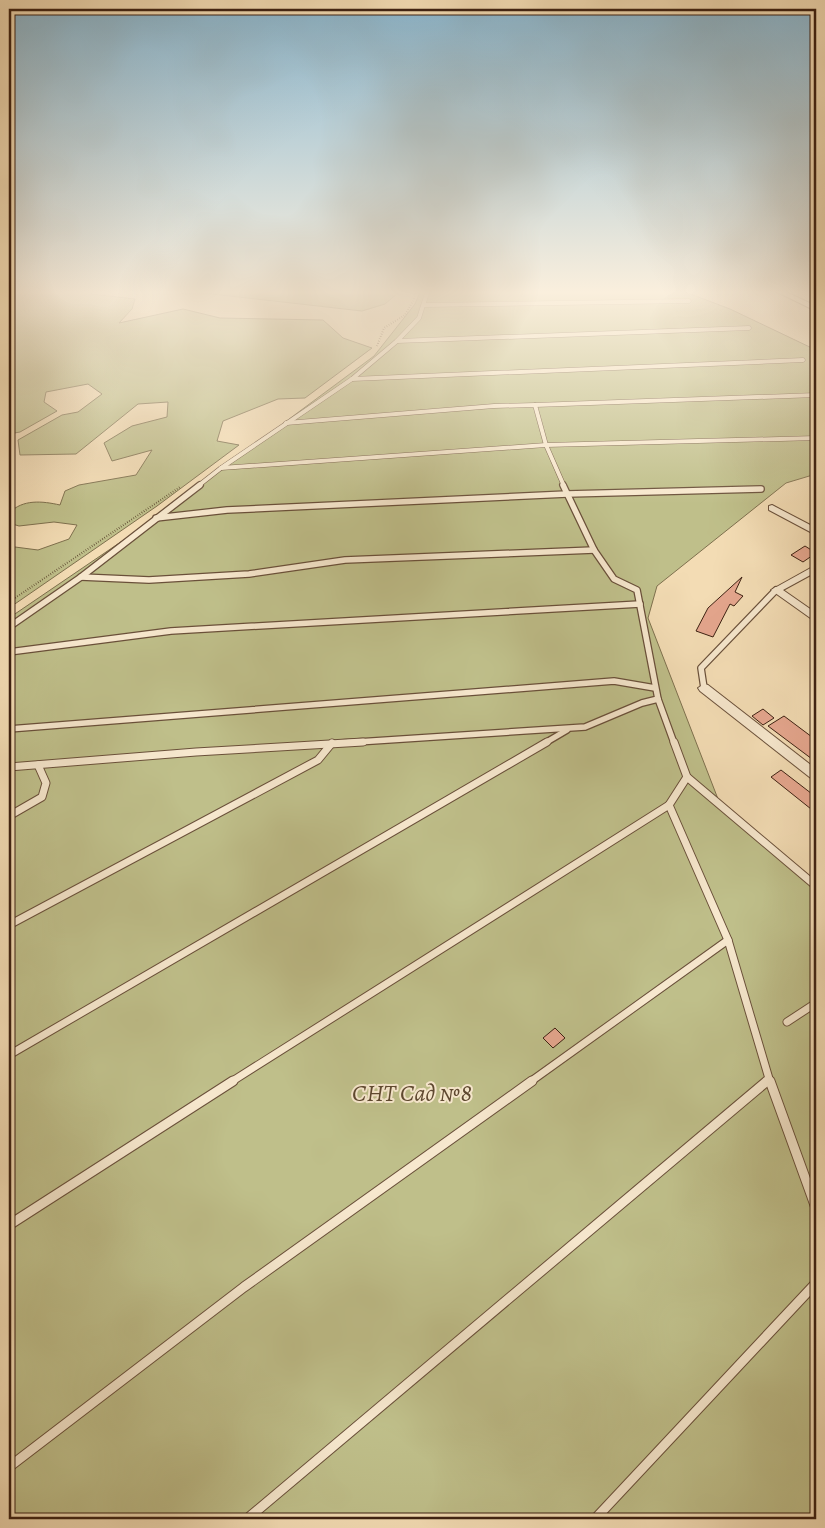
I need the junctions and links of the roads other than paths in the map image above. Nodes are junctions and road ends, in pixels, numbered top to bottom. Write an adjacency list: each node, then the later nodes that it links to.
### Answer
1 (373, 361): 3 (lane)
2 (772, 361): 3 (lane)
3 (352, 379): 6 (lane)
4 (816, 395): 5 (lane)
5 (535, 405): 6 (lane); 8 (lane)
6 (286, 423): 9 (lane)
7 (816, 438): 8 (lane)
8 (546, 444): 9 (lane); 11 (lane)
9 (221, 468): 13 (lane)
10 (761, 489): 11 (lane)
11 (567, 494): 13 (lane); 15 (lane)
12 (772, 508): 14 (street)
13 (156, 518): 17 (lane)
14 (816, 532)
15 (594, 550): 17 (lane); 19 (lane)
16 (816, 568): 18 (street)
17 (81, 577): 21 (lane)
18 (776, 590): 20 (street); 24 (lane)
19 (640, 604): 22 (lane); 23 (lane)
20 (816, 618)
21 (9, 627)
22 (9, 652)
23 (655, 688): 25 (lane); 27 (lane)
24 (704, 688): 31 (street)
25 (658, 699): 26 (lane); 32 (lane)
26 (569, 728): 28 (lane); 40 (lane)
27 (9, 729)
28 (332, 743): 29 (lane); 36 (lane)
29 (38, 765): 30 (lane); 34 (lane)
30 (9, 767)
31 (816, 776)
32 (687, 777): 33 (lane); 35 (lane)
33 (669, 805): 37 (lane); 43 (lane)
34 (9, 816)
35 (816, 886)
36 (9, 925)
37 (728, 940): 41 (lane); 45 (lane)
38 (816, 1003): 39 (lane)
39 (787, 1022)
40 (9, 1056)
41 (769, 1079): 42 (lane); 46 (lane)
42 (816, 1208)
43 (9, 1225)
44 (816, 1283): 47 (lane)
45 (9, 1467)
46 (247, 1519)
47 (595, 1519)

